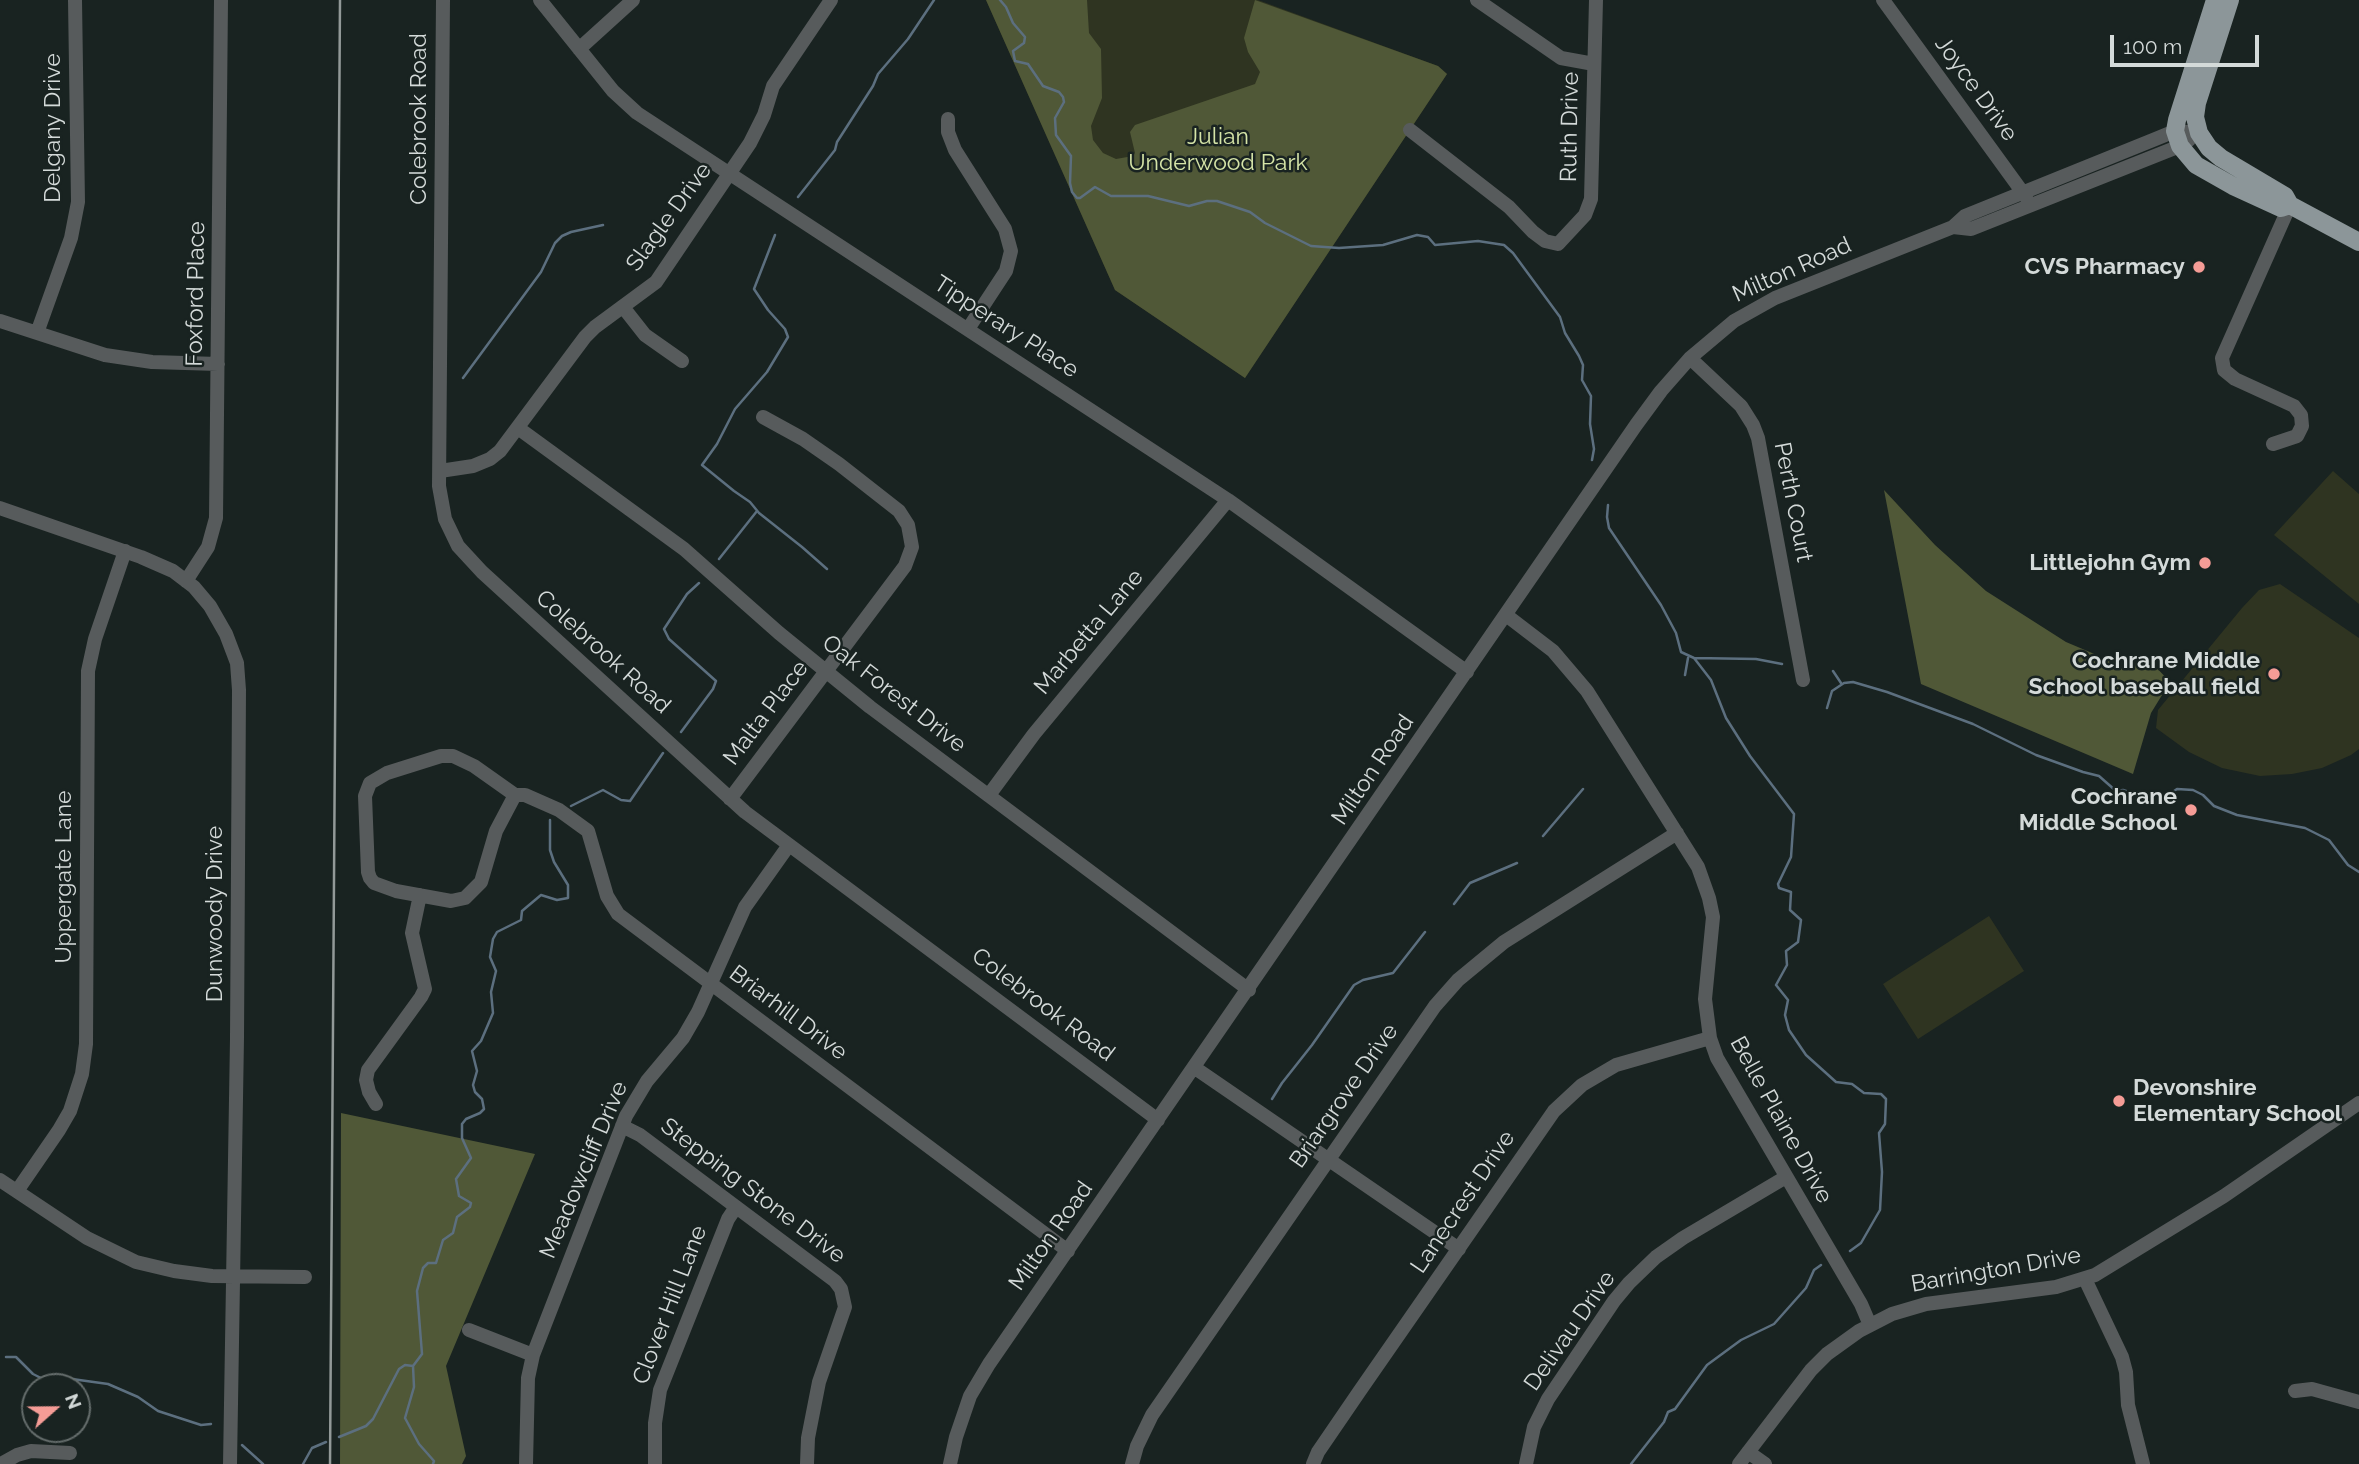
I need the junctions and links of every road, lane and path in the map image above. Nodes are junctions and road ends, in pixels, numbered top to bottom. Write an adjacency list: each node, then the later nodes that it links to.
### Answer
1 (75, 0): 27 (street, Delgany Drive)
2 (221, 0): 30 (street, Foxford Place)
3 (443, 0): 34 (street, Colebrook Road)
4 (540, 0): 12 (street, Tipperary Place)
5 (633, 0): 12 (street)
6 (831, 0): 18 (street, Slagle Drive)
7 (1477, 0): 13 (street)
8 (1596, 0): 13 (street, Ruth Drive)
9 (1883, 0): 19 (street, Joyce Drive)
10 (2215, 0): 17 (main road)
11 (2230, 0): 16 (main road)
12 (579, 49): 18 (street, Tipperary Place)
13 (1594, 64): 15 (street, Ruth Drive)
14 (948, 119): 26 (street)
15 (1410, 130)
16 (2199, 133): 17 (street, Milton Road); 20 (main road)
17 (2178, 139): 19 (street, Milton Road); 20 (main road); 21 (street, Milton Road)
18 (730, 173): 24 (street, Slagle Drive); 26 (street, Tipperary Place)
19 (2024, 191): 21 (street, Joyce Drive); 22 (street, Milton Road)
20 (2290, 205): 23 (main road); 33 (street)
21 (2030, 206): 22 (street, Milton Road)
22 (1953, 227): 28 (street, Milton Road)
23 (2359, 242)
24 (623, 307): 29 (street); 32 (street, Slagle Drive)
25 (0, 321): 27 (street)
26 (968, 329): 35 (street, Tipperary Place)
27 (37, 333): 30 (street)
28 (1690, 358): 39 (street, Milton Road); 42 (street, Perth Court)
29 (682, 361)
30 (218, 363): 38 (street, Foxford Place)
31 (763, 417): 40 (street, Malta Place)
32 (518, 428): 34 (street, Slagle Drive); 40 (street, Oak Forest Drive)
33 (2273, 444)
34 (440, 471): 45 (street, Colebrook Road)
35 (1228, 500): 41 (street, Tipperary Place); 44 (street, Marbetta Lane)
36 (0, 508): 37 (street, Dunwoody Drive)
37 (125, 551): 38 (street, Dunwoody Drive); 60 (street, Uppergate Lane)
38 (186, 581): 64 (street, Dunwoody Drive)
39 (1506, 615): 41 (street, Milton Road); 46 (street, Belle Plaine Drive)
40 (825, 672): 44 (street, Oak Forest Drive); 45 (street, Malta Place)
41 (1467, 672): 50 (street, Milton Road)
42 (1803, 680)
43 (515, 794): 48 (street, Briarhill Drive); 48 (street, Briarhill Drive); 49 (street, Briarhill Drive)
44 (989, 795): 50 (street, Oak Forest Drive)
45 (730, 799): 47 (street, Colebrook Road)
46 (1677, 833): 51 (street, Belle Plaine Drive); 57 (street, Briargrove Drive)
47 (789, 845): 49 (street, Meadowcliff Drive); 55 (street, Colebrook Road)
48 (420, 895): 54 (street)
49 (711, 983): 56 (street, Meadowcliff Drive); 63 (street, Briarhill Drive)
50 (1248, 990): 52 (street, Milton Road)
51 (1710, 1038): 58 (street, Belle Plaine Drive); 62 (street, Lanecrest Drive)
52 (1195, 1068): 55 (street, Milton Road); 57 (street)
53 (2359, 1103): 66 (street, Barrington Drive)
54 (376, 1104)
55 (1158, 1121): 63 (street, Milton Road)
56 (622, 1126): 61 (street, Stepping Stone Drive); 69 (street, Meadowcliff Drive)
57 (1328, 1159): 62 (street); 80 (street, Briargrove Drive)
58 (1786, 1177): 67 (street, Belle Plaine Drive); 82 (street, Delivau Drive)
59 (0, 1180): 60 (street)
60 (17, 1191): 64 (street)
61 (736, 1207): 77 (street, Clover Hill Lane); 78 (street, Stepping Stone Drive)
62 (1459, 1249): 81 (street, Lanecrest Drive)
63 (1068, 1251): 79 (street, Milton Road)
64 (231, 1276): 65 (street); 75 (street, Dunwoody Drive)
65 (306, 1276)
66 (2085, 1279): 67 (street, Barrington Drive); 84 (street)
67 (1870, 1325): 73 (street, Barrington Drive)
68 (469, 1330): 69 (street)
69 (533, 1355): 76 (street, Meadowcliff Drive)
70 (2295, 1391): 71 (street)
71 (2359, 1402)
72 (69, 1453): 74 (street)
73 (1744, 1458): 83 (street)
74 (1, 1464)
75 (230, 1464)
76 (526, 1464)
77 (655, 1464)
78 (807, 1464)
79 (950, 1464)
80 (1132, 1464)
81 (1313, 1464)
82 (1525, 1464)
83 (1765, 1464)
84 (2143, 1464)

